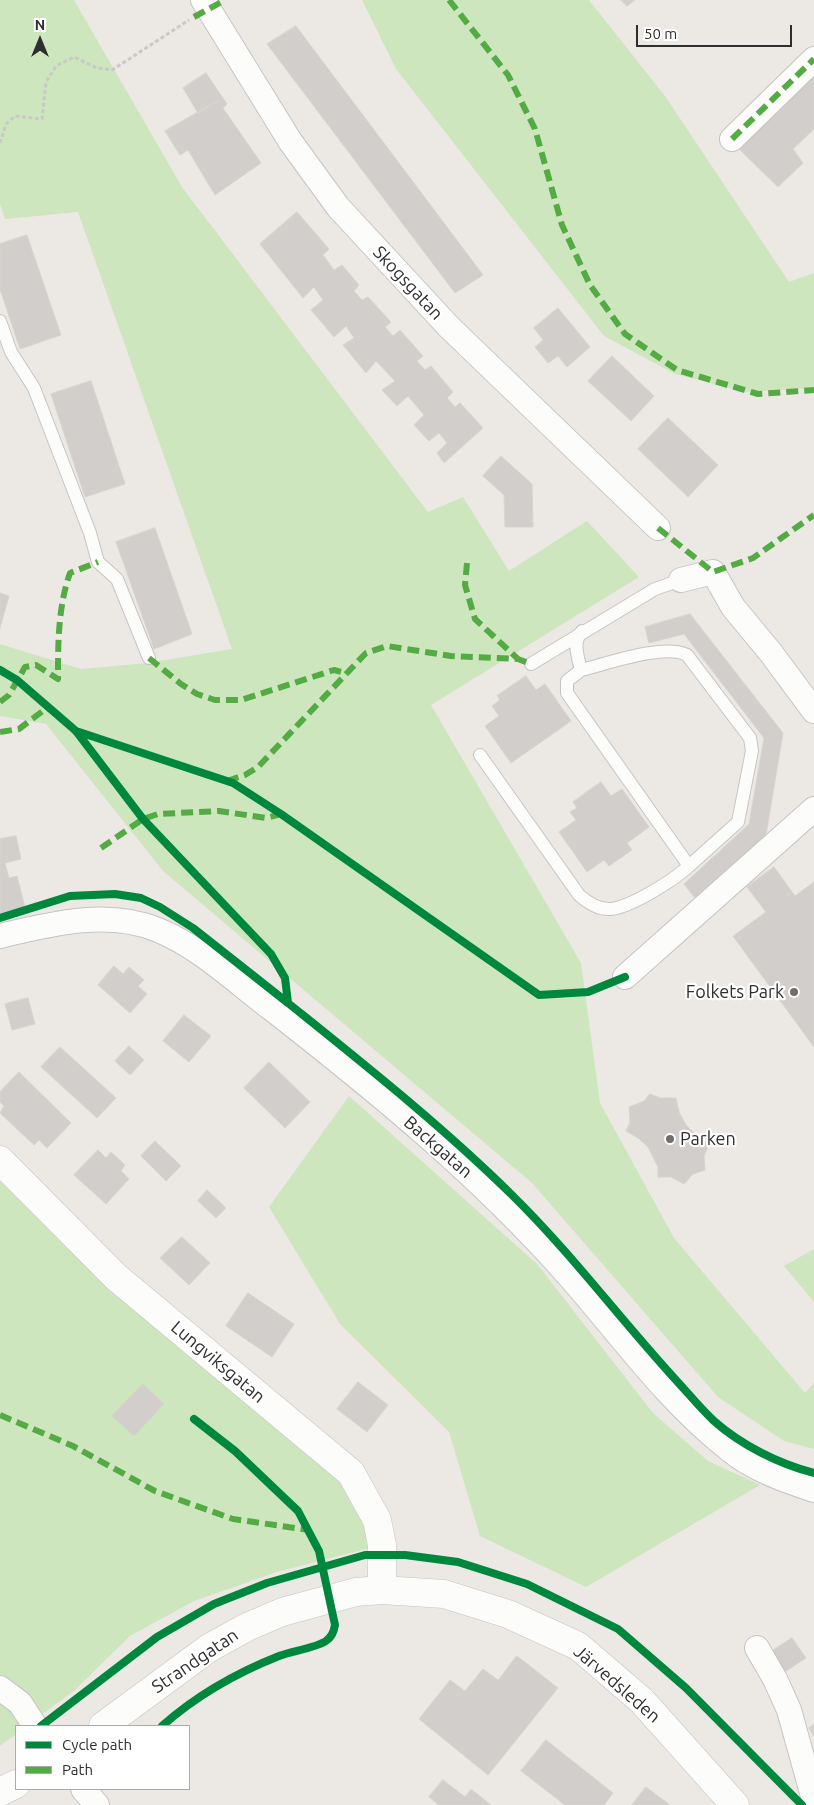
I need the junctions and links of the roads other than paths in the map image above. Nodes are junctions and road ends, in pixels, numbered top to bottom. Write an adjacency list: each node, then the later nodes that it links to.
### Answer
1 (198, 8): 5 (street, Skogsgatan)
2 (814, 59): 3 (street)
3 (732, 139)
4 (0, 321): 8 (lane)
5 (658, 528)
6 (682, 580): 7 (lane); 11 (street)
7 (582, 632): 9 (lane); 10 (lane)
8 (149, 658)
9 (531, 664)
10 (581, 670): 14 (lane); 14 (lane)
11 (814, 712)
12 (480, 755): 14 (lane)
13 (814, 809): 16 (street)
14 (690, 866)
15 (0, 936): 18 (street, Backgatan)
16 (625, 977)
17 (0, 1160): 19 (main road, Lungviksgatan)
18 (814, 1490)
19 (382, 1590): 23 (main road, Strandgatan); 29 (main road, Järvedsleden)
20 (757, 1648): 27 (street)
21 (0, 1688): 22 (street)
22 (34, 1725)
23 (104, 1725)
24 (15, 1784): 26 (main road)
25 (84, 1790): 28 (street)
26 (0, 1792)
27 (814, 1800)
28 (98, 1805)
29 (735, 1805)

